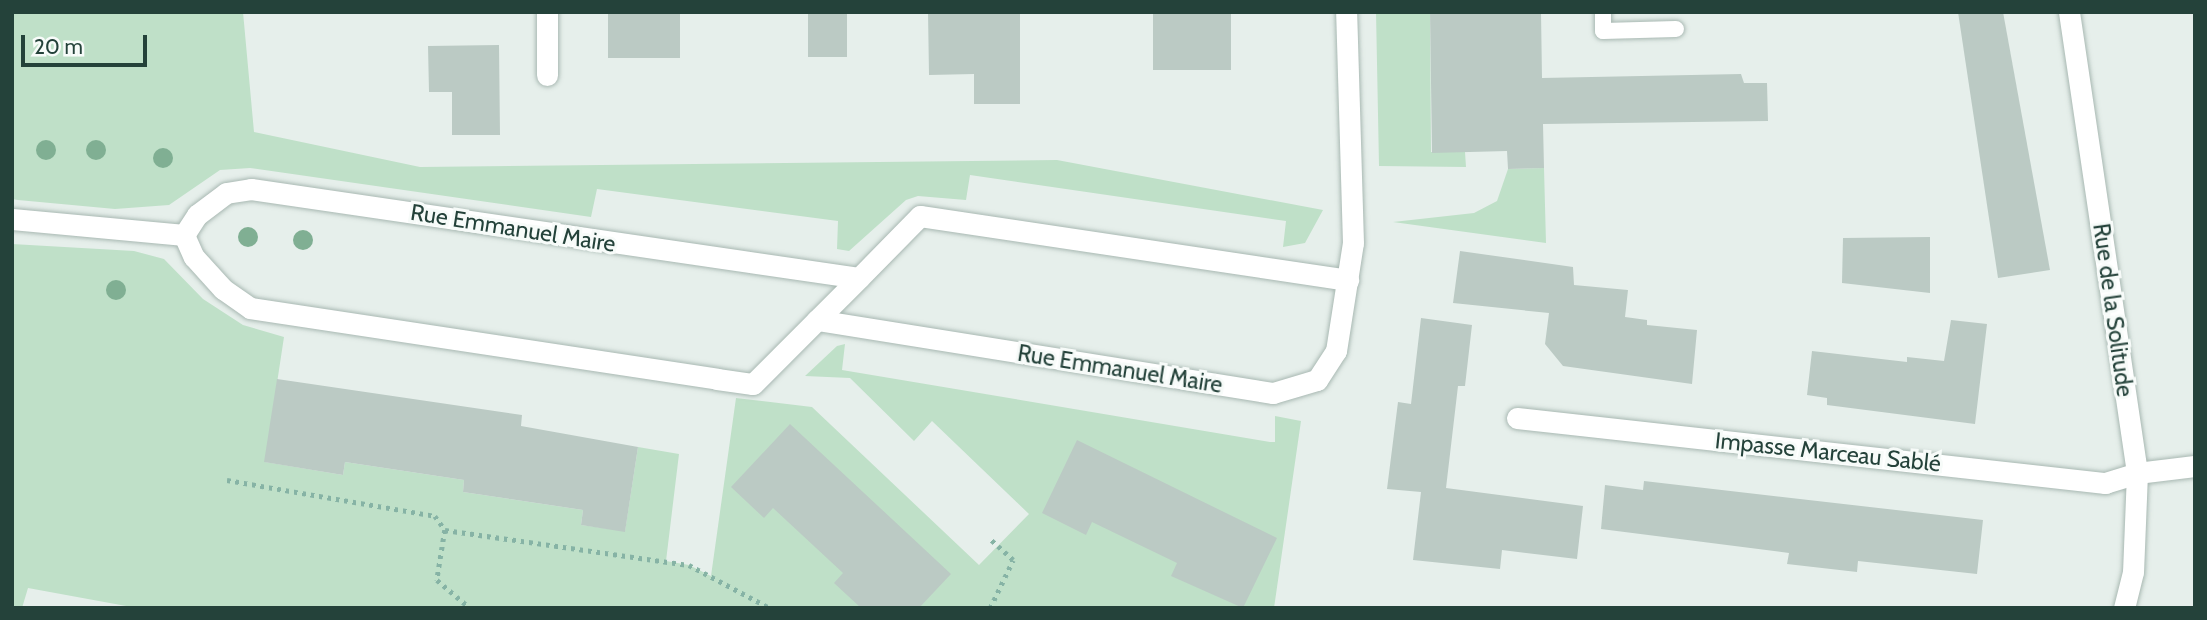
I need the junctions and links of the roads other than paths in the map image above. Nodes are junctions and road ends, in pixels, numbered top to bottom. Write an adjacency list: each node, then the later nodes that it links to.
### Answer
1 (547, 12): 6 (street)
2 (1346, 12): 10 (street, Rue Emmanuel Maire)
3 (1603, 12): 5 (lane)
4 (2069, 12): 14 (street, Rue de la Solitude)
5 (1676, 29)
6 (547, 75)
7 (12, 219): 8 (street)
8 (184, 235): 9 (street, Rue Emmanuel Maire); 11 (street)
9 (859, 278): 10 (street); 11 (street)
10 (1349, 280): 11 (street, Rue Emmanuel Maire)
11 (817, 320)
12 (1517, 418): 14 (street, Impasse Marceau Sablé)
13 (2195, 466): 14 (street, Impasse Marceau Sablé)
14 (2137, 473): 15 (street, Rue de la Solitude)
15 (2124, 608)

